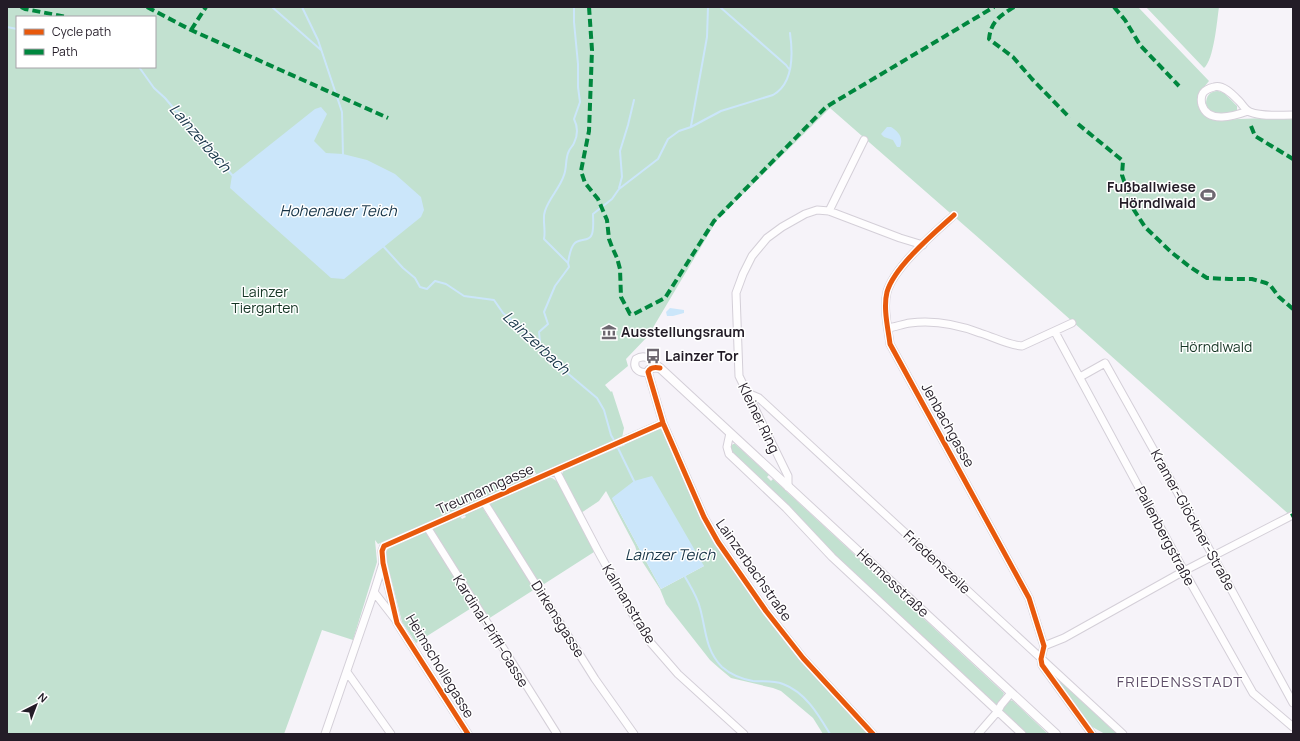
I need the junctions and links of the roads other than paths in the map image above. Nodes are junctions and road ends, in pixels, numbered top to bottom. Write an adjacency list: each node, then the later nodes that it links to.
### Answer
1 (1248, 111): 1 (street); 2 (street)
2 (1293, 115)
3 (864, 140): 4 (street)
4 (829, 211): 6 (street, Kleiner Ring); 13 (street, Kleiner Ring)
5 (954, 215): 6 (street, Jenbachgasse)
6 (923, 245): 8 (street, Jenbachgasse)
7 (1072, 323): 9 (street)
8 (888, 328): 9 (street); 26 (street, Jenbachgasse)
9 (1055, 332): 12 (street, Pallenbergstraße)
10 (660, 368): 11 (street); 11 (street, Hermesstraße); 15 (street, Hermesstraße)
11 (648, 372): 14 (street, Lainzerbachstraße)
12 (1080, 377): 21 (street, Kramer-Glöckner-Straße); 23 (street, Pallenbergstraße)
13 (748, 395): 17 (street, Kleiner Ring); 27 (street, Friedenszeile)
14 (664, 426): 16 (street, Treumanngasse); 40 (street, Lainzerbachstraße)
15 (730, 433): 17 (street, Hermesstraße); 31 (street, Hermesstraße)
16 (556, 471): 18 (street, Treumanngasse); 39 (street, Kalmanstraße)
17 (788, 487): 29 (street, Hermesstraße)
18 (484, 502): 20 (street, Treumanngasse); 37 (street, Dirkensgasse)
19 (1290, 516): 21 (street)
20 (427, 527): 22 (street, Treumanngasse); 36 (street, Kardinal-Piffl-Gasse)
21 (1213, 556): 23 (street); 30 (street, Kramer-Glöckner-Straße)
22 (383, 563): 24 (street); 25 (street, Heimschollegasse)
23 (1184, 571): 26 (street); 32 (street, Pallenbergstraße)
24 (374, 592): 25 (street); 28 (street)
25 (397, 622): 35 (street, Heimschollegasse)
26 (1044, 646): 27 (street)
27 (1041, 659): 44 (street); 45 (street, Friedenszeile)
28 (347, 672): 33 (street); 34 (street)
29 (1012, 693): 31 (street); 43 (street, Hermesstraße)
30 (1293, 703)
31 (998, 711): 41 (street); 42 (street, Hermesstraße)
32 (1293, 727)
33 (325, 734)
34 (391, 734)
35 (468, 734)
36 (557, 734)
37 (634, 734): 38 (street)
38 (639, 734)
39 (744, 734)
40 (873, 734)
41 (978, 734)
42 (1022, 734)
43 (1056, 734)
44 (1092, 734)
45 (1123, 734)

